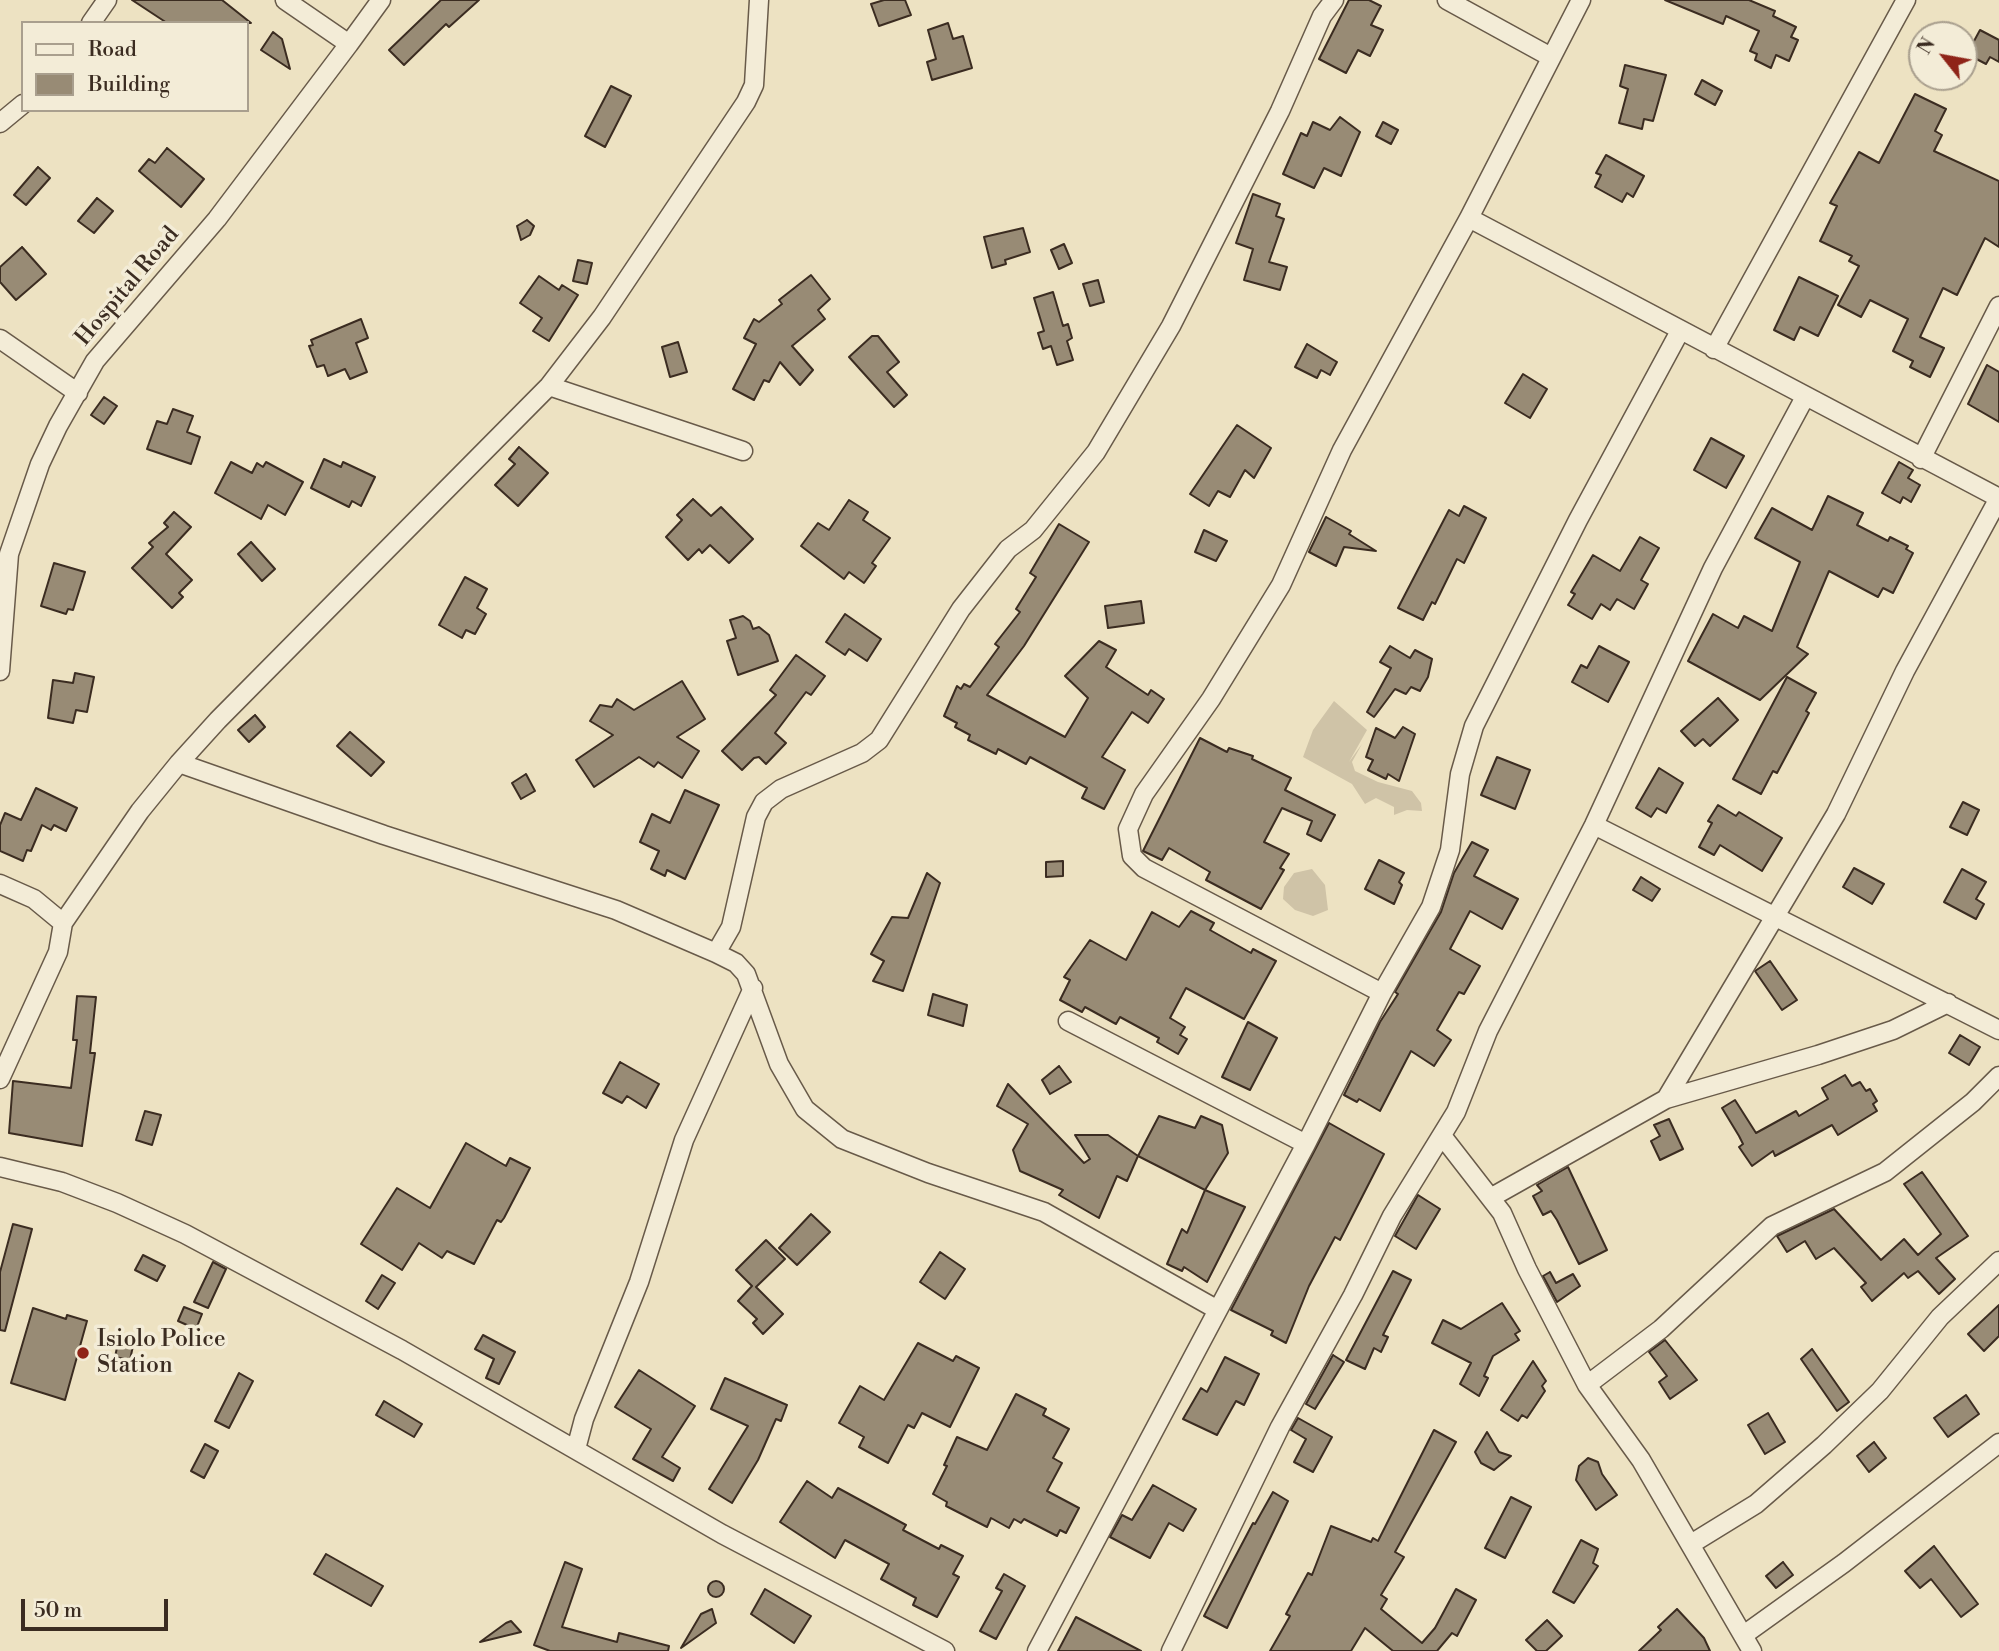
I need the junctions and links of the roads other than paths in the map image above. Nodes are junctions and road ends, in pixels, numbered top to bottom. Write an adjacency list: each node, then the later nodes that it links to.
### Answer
1 (107, 0): 9 (street)
2 (285, 0): 10 (street)
3 (381, 0): 10 (street, Hospital Road)
4 (759, 0): 19 (street)
5 (1334, 0): 31 (street)
6 (1447, 0): 11 (street)
7 (1581, 0): 11 (street)
8 (1906, 0): 18 (street)
9 (92, 21)
10 (349, 44): 20 (street, Hospital Road)
11 (1549, 56): 14 (street)
12 (21, 106): 13 (street)
13 (0, 123)
14 (1469, 218): 16 (street); 33 (street)
15 (1999, 306): 23 (street)
16 (1680, 331): 18 (street); 33 (street)
17 (0, 340): 20 (street)
18 (1714, 349): 21 (street)
19 (549, 386): 22 (street); 26 (street)
20 (78, 393): 25 (street, Hospital Road)
21 (1805, 397): 23 (street); 27 (street)
22 (743, 451)
23 (1921, 459): 24 (street)
24 (1999, 498): 29 (street)
25 (0, 671)
26 (179, 763): 30 (street); 31 (street)
27 (1594, 825): 29 (street); 40 (street)
28 (0, 884): 30 (street)
29 (1773, 918): 34 (street); 39 (street)
30 (63, 923): 38 (street)
31 (716, 953): 32 (street)
32 (753, 988): 45 (street); 48 (street)
33 (1382, 993): 41 (street)
34 (1948, 1003): 36 (street); 39 (street)
35 (1068, 1021): 41 (street)
36 (1999, 1030)
37 (1999, 1076): 46 (street)
38 (0, 1079)
39 (1666, 1099): 43 (street)
40 (1443, 1137): 43 (street); 53 (street)
41 (1306, 1144): 45 (street)
42 (0, 1167): 48 (street)
43 (1492, 1197): 46 (street)
44 (1999, 1261): 49 (street)
45 (1216, 1309): 52 (street)
46 (1587, 1385): 49 (street)
47 (1999, 1443): 50 (street)
48 (576, 1449): 51 (street)
49 (1691, 1544): 50 (street)
50 (1745, 1634): 54 (street)
51 (945, 1651)
52 (1037, 1651)
53 (1171, 1651)
54 (1752, 1651)

